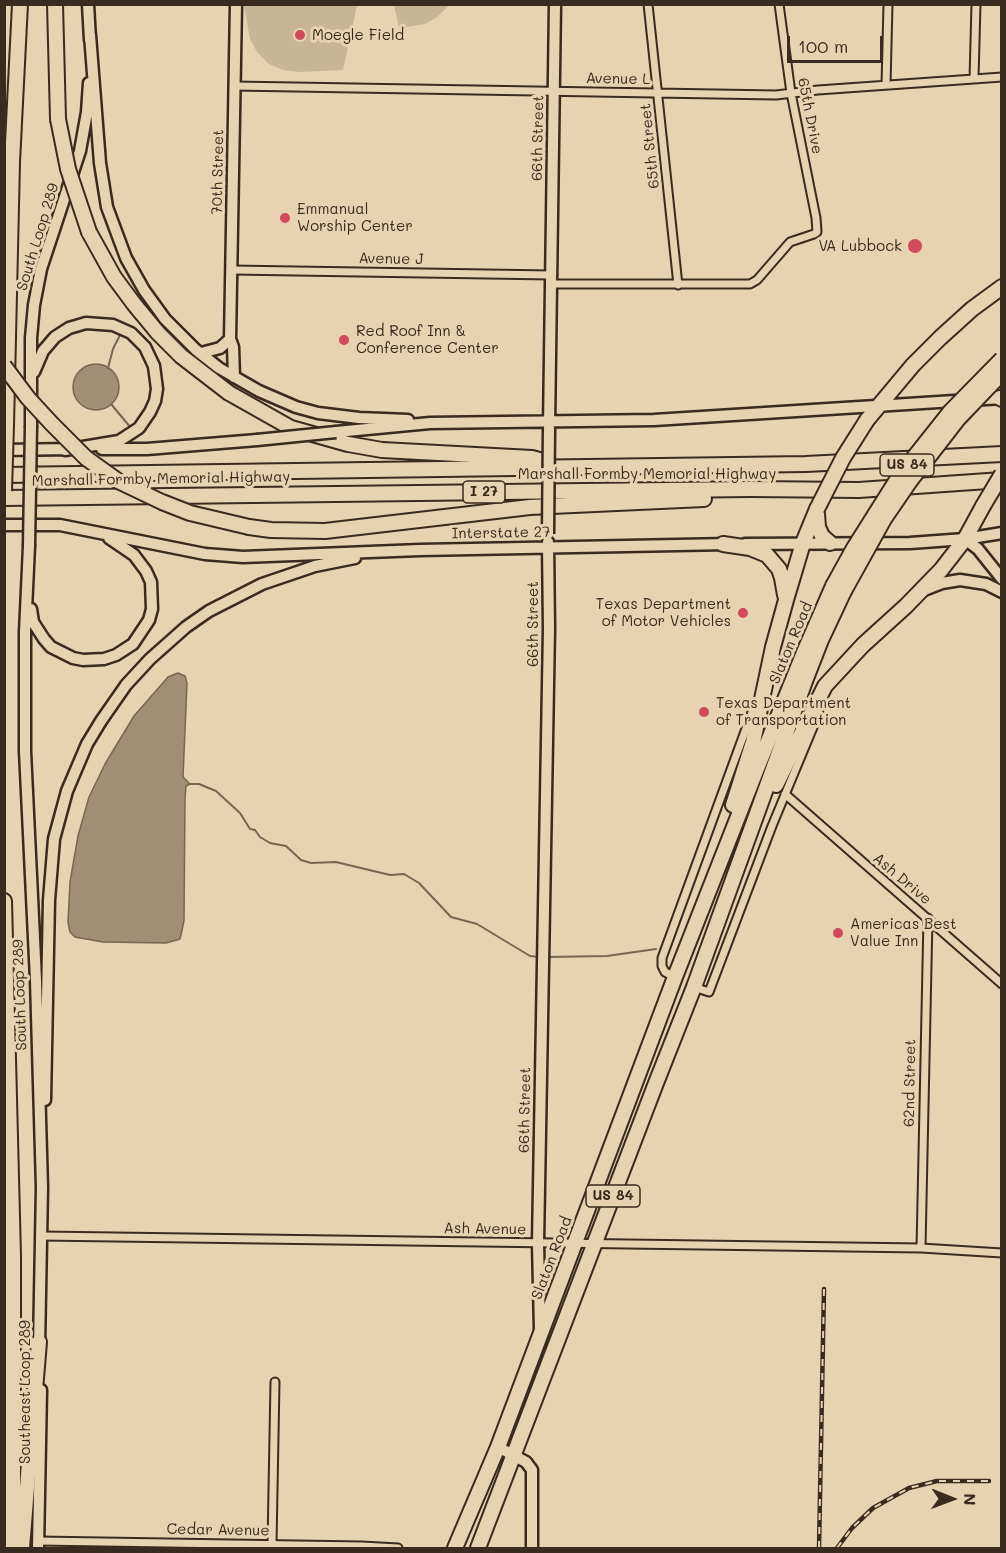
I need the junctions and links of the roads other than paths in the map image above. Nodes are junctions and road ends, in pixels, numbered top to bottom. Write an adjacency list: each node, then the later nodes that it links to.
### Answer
1 (20, 4): 33 (highway)
2 (55, 4): 38 (highway, bridge)
3 (88, 4): 10 (main road, South Loop 289)
4 (236, 4): 14 (main road, 70th Street)
5 (555, 4): 15 (main road, 66th Street)
6 (648, 4): 16 (street, 65th Street)
7 (779, 4): 17 (street, 65th Drive)
8 (888, 4): 13 (street)
9 (976, 4): 12 (street)
10 (90, 35): 24 (main road); 29 (main road, South Loop 289)
11 (1002, 77): 12 (street, Avenue L)
12 (974, 79): 13 (street, Avenue L)
13 (886, 85): 17 (street, Avenue L)
14 (234, 86): 15 (street, Avenue L); 19 (main road, 70th Street)
15 (554, 92): 16 (street, Avenue L); 20 (main road, 66th Street)
16 (657, 93): 17 (street, Avenue L); 21 (street, 65th Street)
17 (791, 93): 18 (street, 65th Drive)
18 (817, 232): 21 (street, Avenue J)
19 (232, 270): 20 (street, Avenue J); 23 (main road, 70th Street)
20 (551, 279): 21 (street, Avenue J); 34 (main road, 66th Street)
21 (678, 285)
22 (1002, 287): 31 (highway)
23 (230, 339): 24 (main road); 28 (main road, 70th Street)
24 (201, 353): 28 (main road)
25 (1002, 359): 57 (highway, Slaton Road / US 84, bridge)
26 (4, 366): 42 (highway, bridge)
27 (1002, 373): 57 (highway, Slaton Road / US 84, bridge)
28 (234, 377): 32 (main road)
29 (31, 387): 36 (main road); 56 (main road, South Loop 289, bridge)
30 (1001, 398): 31 (main road)
31 (878, 406): 34 (main road); 45 (highway, bridge)
32 (444, 423): 34 (main road); 36 (main road, bridge)
33 (6, 425): 43 (highway, bridge)
34 (549, 425): 53 (main road, 66th Street, bridge)
35 (4, 450): 36 (main road)
36 (66, 450)
37 (1002, 454): 38 (highway, Marshall Formby Memorial Highway / I 27)
38 (565, 467): 40 (highway, Marshall Formby Memorial Highway / I 27)
39 (1002, 474): 49 (highway, bridge)
40 (4, 475)
41 (1002, 480): 42 (highway, Marshall Formby Memorial Highway / I 27)
42 (859, 490): 44 (highway, Marshall Formby Memorial Highway / I 27)
43 (4, 491)
44 (4, 498)
45 (817, 509): 50 (highway); 51 (highway)
46 (4, 525): 47 (main road, Interstate 27)
47 (60, 525): 54 (main road, Interstate 27); 56 (main road)
48 (1002, 533): 49 (main road, Interstate 27)
49 (964, 539): 51 (main road, Interstate 27); 55 (main road); 58 (highway)
50 (803, 543): 51 (main road, Interstate 27); 52 (main road, Interstate 27); 60 (highway)
51 (830, 543)
52 (723, 544): 53 (main road, Interstate 27); 60 (highway)
53 (548, 547): 54 (main road, Interstate 27); 73 (main road, 66th Street)
54 (480, 548): 71 (main road)
55 (1002, 579)
56 (27, 587): 71 (main road, South Loop 289)
57 (838, 589): 64 (highway, Slaton Road / US 84); 66 (highway, Slaton Road / US 84)
58 (921, 591): 59 (main road); 62 (highway)
59 (1002, 592)
60 (786, 600): 61 (highway)
61 (773, 647): 66 (highway); 68 (street, Slaton Road)
62 (838, 672): 63 (street); 64 (highway)
63 (785, 795): 67 (street, Ash Drive); 70 (street)
64 (747, 844): 70 (highway, Slaton Road / US 84)
65 (4, 901): 85 (highway)
66 (701, 910): 68 (highway, Slaton Road / US 84)
67 (928, 918): 69 (street, Ash Drive); 76 (street, 62nd Street)
68 (675, 977): 70 (highway); 74 (highway, Slaton Road / US 84)
69 (1002, 984)
70 (694, 987): 75 (highway, Slaton Road / US 84)
71 (42, 1187): 72 (main road, South Loop 289)
72 (41, 1236): 73 (street, Ash Avenue); 79 (main road, Southeast Loop 289)
73 (538, 1243): 74 (street, Ash Avenue); 78 (main road, 66th Street)
74 (575, 1244): 75 (street, Ash Avenue); 78 (highway, Slaton Road / US 84)
75 (595, 1244): 76 (street, Ash Avenue); 82 (highway, Slaton Road / US 84)
76 (921, 1248): 77 (street, Ash Avenue)
77 (1002, 1252)
78 (541, 1334): 81 (highway, Slaton Road / US 84)
79 (39, 1342): 84 (main road, Southeast Loop 289); 86 (highway)
80 (276, 1382): 83 (street)
81 (498, 1447): 82 (main road); 88 (highway, Slaton Road / US 84)
82 (515, 1455): 89 (highway, Slaton Road / US 84); 90 (main road)
83 (272, 1544): 84 (street, Cedar Avenue); 87 (street, Cedar Avenue)
84 (38, 1545)
85 (13, 1548)
86 (22, 1548)
87 (398, 1548)
88 (455, 1548)
89 (478, 1548)
90 (532, 1548)

